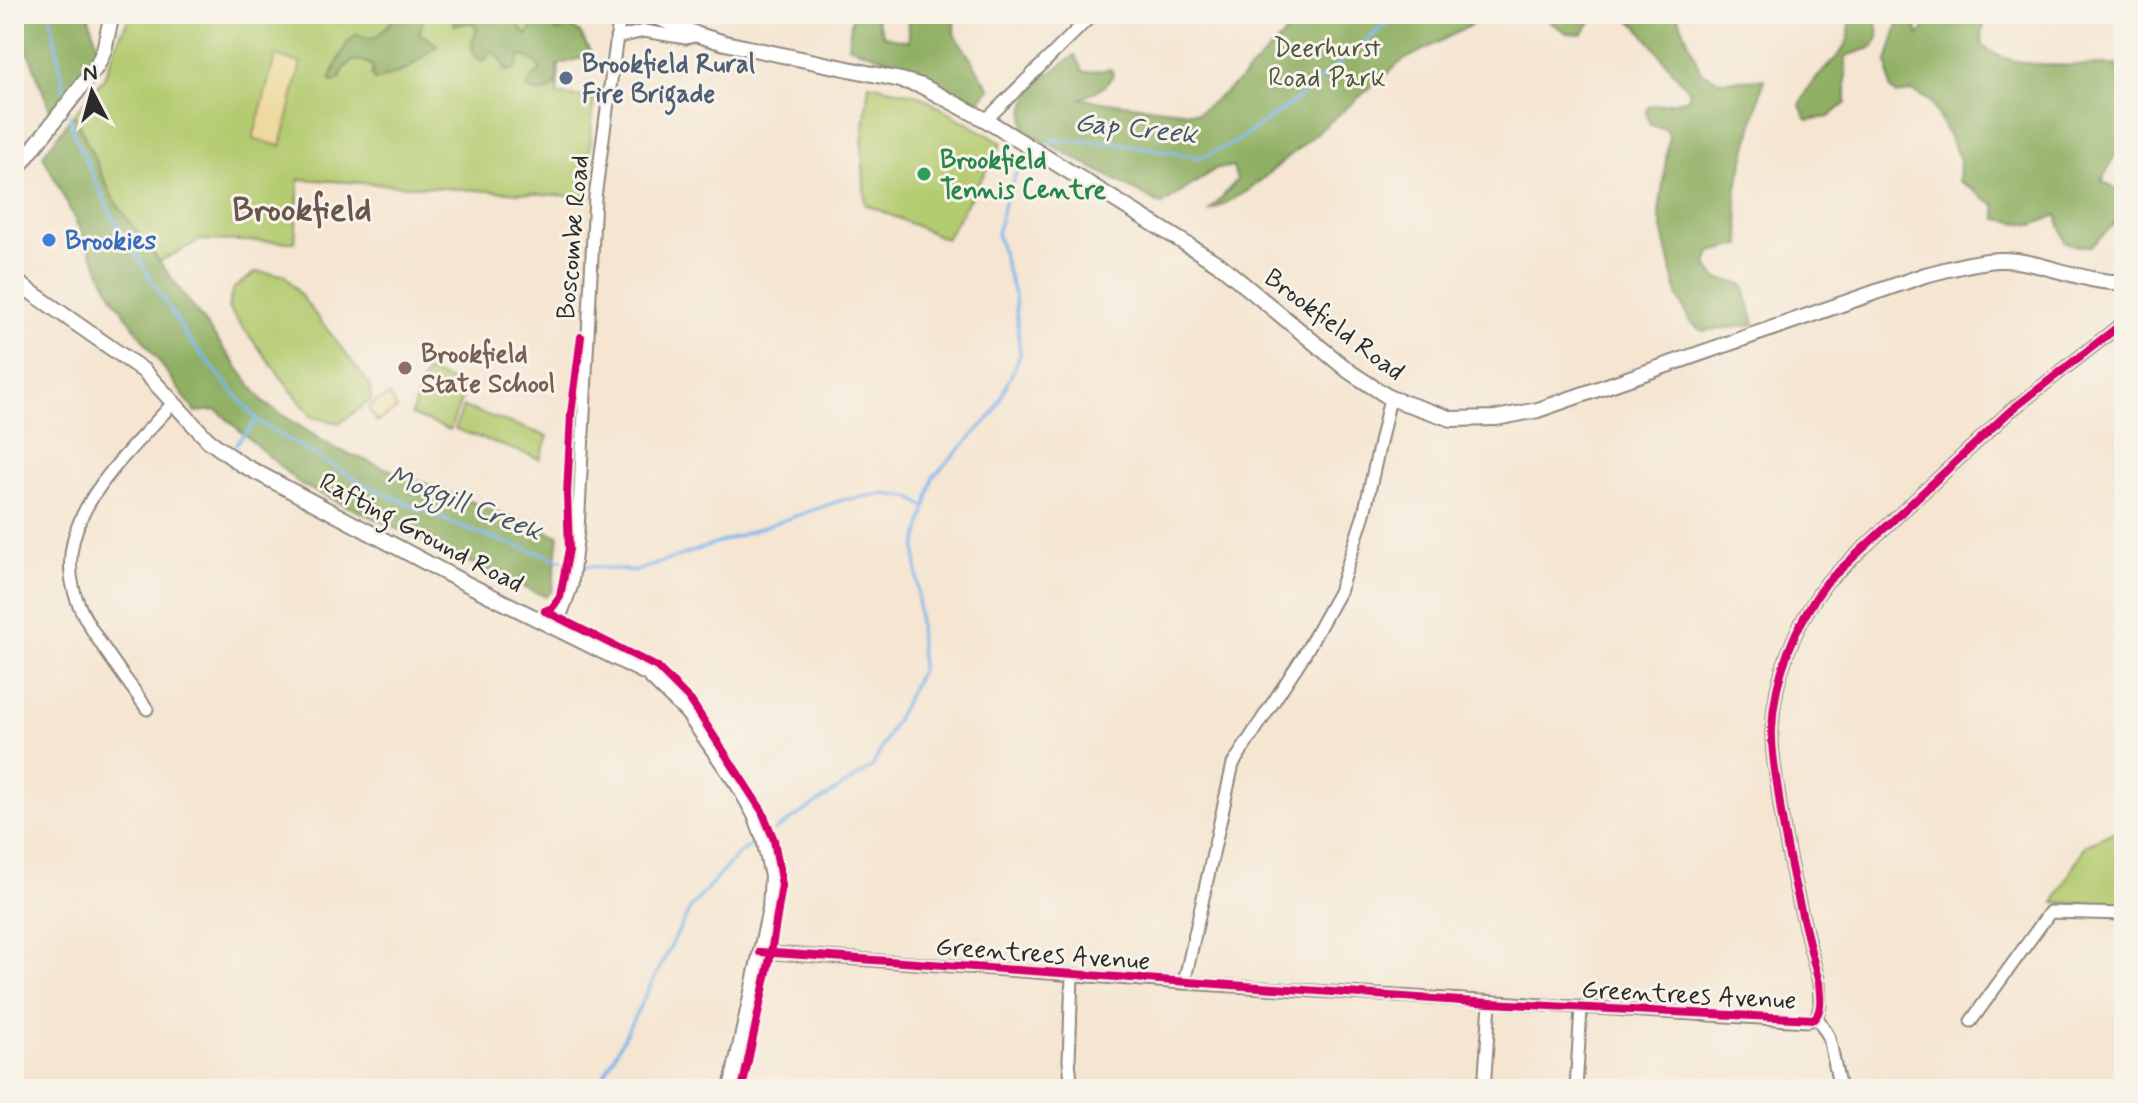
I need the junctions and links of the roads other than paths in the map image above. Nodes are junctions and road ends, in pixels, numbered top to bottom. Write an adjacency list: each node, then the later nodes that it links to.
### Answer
1 (620, 14): 7 (street, Boscombe Road)
2 (650, 14): 5 (main road, Brookfield Road)
3 (1093, 14): 8 (street)
4 (110, 17): 9 (main road)
5 (664, 18): 6 (main road, Brookfield Road)
6 (698, 35): 7 (street); 8 (main road, Brookfield Road)
7 (616, 38): 15 (street, Boscombe Road)
8 (986, 120): 13 (main road, Brookfield Road)
9 (14, 173)
10 (14, 280): 14 (main road, Rafting Ground Road)
11 (2124, 282): 13 (main road, Brookfield Road)
12 (2124, 322): 23 (street, Greentrees Avenue)
13 (1390, 398): 20 (street)
14 (174, 402): 15 (main road, Rafting Ground Road); 16 (street)
15 (556, 629): 18 (main road, Rafting Ground Road)
16 (147, 709)
17 (2124, 914): 24 (street)
18 (760, 952): 19 (street, Greentrees Avenue); 25 (main road, Rafting Ground Road)
19 (1072, 975): 20 (street, Greentrees Avenue); 26 (street)
20 (1184, 983): 21 (street, Greentrees Avenue)
21 (1490, 1003): 22 (street, Greentrees Avenue); 27 (street)
22 (1581, 1008): 23 (street, Greentrees Avenue); 28 (street)
23 (1817, 1017): 29 (street)
24 (1971, 1021)
25 (731, 1089)
26 (1072, 1089)
27 (1484, 1089)
28 (1576, 1089)
29 (1840, 1089)

